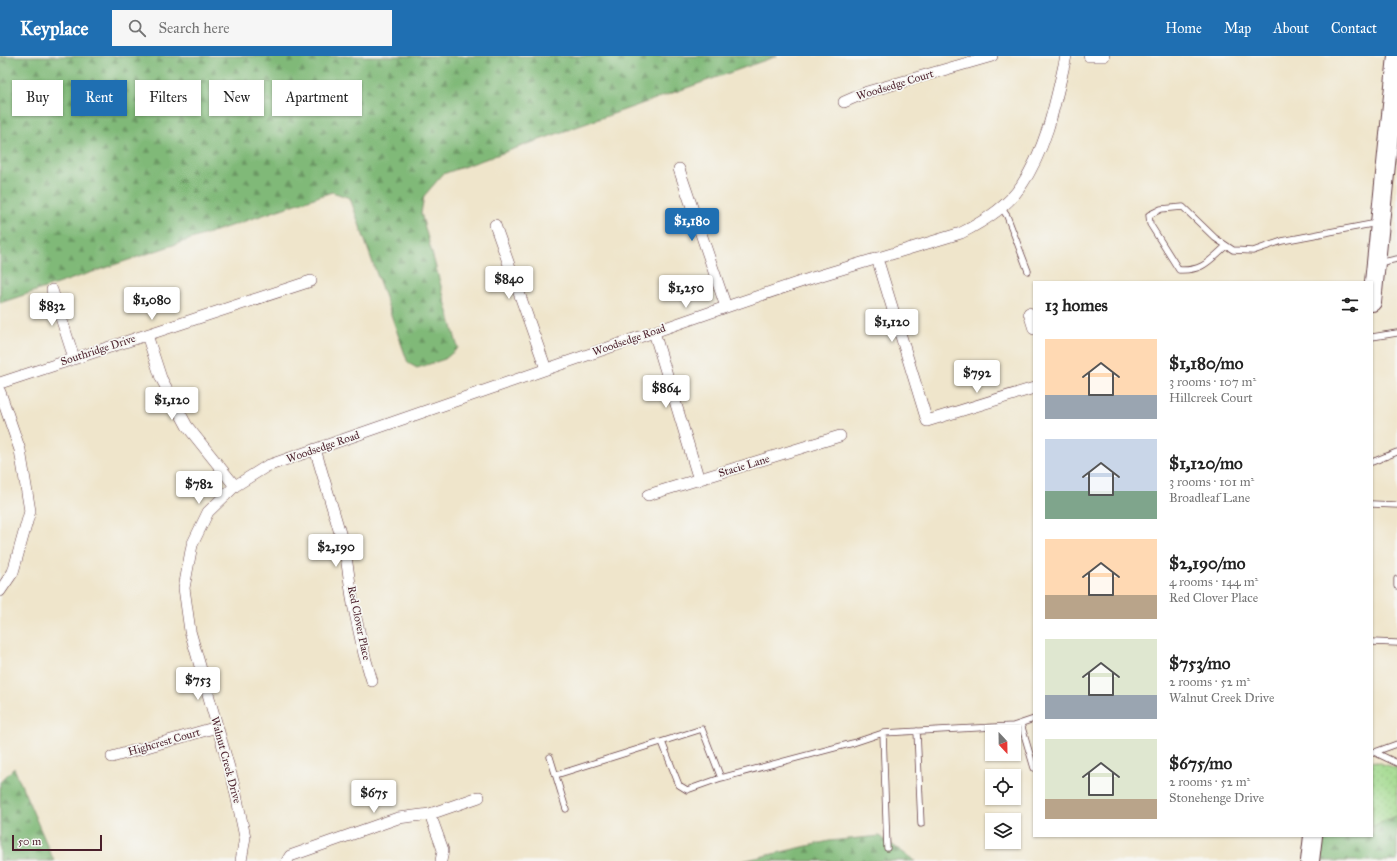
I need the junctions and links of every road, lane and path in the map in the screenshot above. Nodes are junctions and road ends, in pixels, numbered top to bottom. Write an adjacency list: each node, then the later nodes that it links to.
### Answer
1 (992, 56): 6 (street, Woodsedge Court)
2 (1066, 56): 8 (street, Woodsedge Road)
3 (1089, 56): 4 (street)
4 (1104, 56)
5 (1397, 56): 9 (main road)
6 (844, 102)
7 (679, 169): 19 (street)
8 (1000, 207): 12 (street, Woodsedge Road); 15 (lane)
9 (1380, 222): 11 (lane); 14 (main road)
10 (495, 224): 27 (street)
11 (1226, 246): 11 (lane)
12 (877, 258): 19 (street, Woodsedge Road); 29 (street)
13 (1397, 258): 14 (lane)
14 (1377, 263): 18 (main road)
15 (1028, 271)
16 (310, 281): 24 (street, Southridge Drive)
17 (52, 290): 26 (street)
18 (1373, 294)
19 (726, 307): 22 (street, Woodsedge Road)
20 (1029, 313): 21 (street)
21 (1033, 326)
22 (654, 332): 27 (street, Woodsedge Road); 35 (street)
23 (1397, 333): 25 (lane)
24 (147, 335): 26 (street, Southridge Drive); 36 (street)
25 (1373, 337)
26 (74, 358): 28 (street, Southridge Drive)
27 (546, 369): 32 (street, Woodsedge Road)
28 (0, 383)
29 (1033, 388)
30 (0, 392): 42 (street)
31 (840, 436): 35 (street, Stacie Lane)
32 (315, 449): 36 (street, Woodsedge Road); 45 (street, Red Clover Place)
33 (1397, 452): 34 (lane)
34 (1373, 462)
35 (699, 480): 37 (street, Stacie Lane)
36 (235, 486): 48 (street, Walnut Creek Drive)
37 (648, 495)
38 (1373, 504): 39 (lane)
39 (1397, 505)
40 (1397, 579): 41 (lane)
41 (1397, 586)
42 (0, 591)
43 (1373, 642): 44 (lane)
44 (1397, 643)
45 (372, 681)
46 (1033, 719): 47 (lane)
47 (1021, 724): 49 (lane); 56 (lane)
48 (217, 727): 54 (street, Highcrest Court); 66 (street, Walnut Creek Drive)
49 (918, 731): 50 (lane); 63 (lane)
50 (883, 733): 59 (lane); 65 (lane)
51 (662, 742): 58 (lane); 59 (lane); 59 (lane)
52 (1397, 744): 53 (lane)
53 (1373, 752): 57 (lane)
54 (112, 757)
55 (550, 757): 58 (lane)
56 (1033, 760)
57 (1397, 763)
58 (556, 775): 61 (lane)
59 (721, 778)
60 (479, 797): 62 (street)
61 (566, 809)
62 (430, 814): 67 (street); 68 (street)
63 (921, 824)
64 (1313, 837): 69 (main road)
65 (887, 848)
66 (241, 861)
67 (286, 861)
68 (441, 861)
69 (1310, 861)

